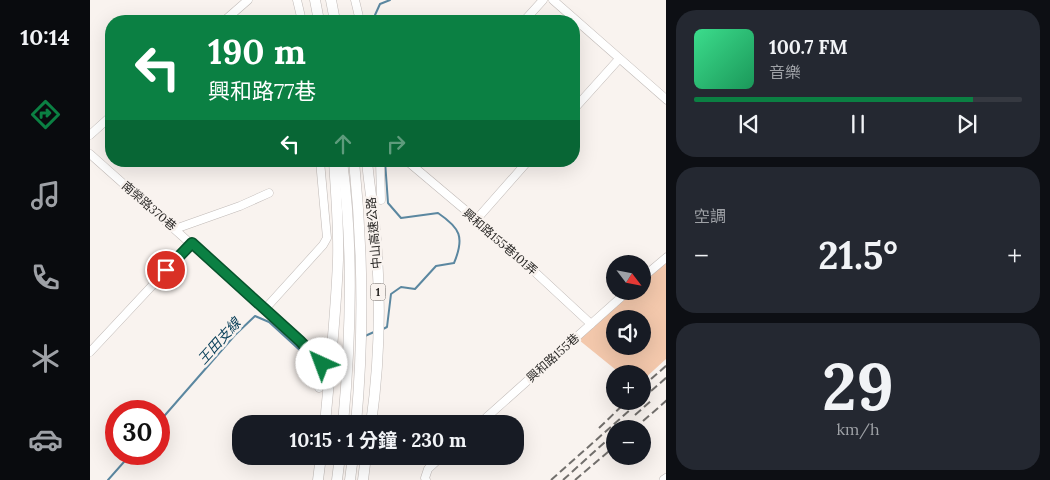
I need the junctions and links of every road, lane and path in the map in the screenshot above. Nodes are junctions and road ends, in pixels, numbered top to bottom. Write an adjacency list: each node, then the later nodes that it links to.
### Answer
1 (248, 0): 8 (street)
2 (297, 0): 9 (street)
3 (315, 0): 10 (highway)
4 (331, 0): 11 (highway)
5 (355, 0): 12 (street)
6 (543, 0): 13 (street)
7 (553, 0): 14 (street)
8 (231, 15)
9 (301, 15)
10 (319, 15)
11 (334, 15)
12 (359, 15)
13 (529, 15)
14 (570, 15)
15 (580, 25): 16 (street)
16 (618, 59): 17 (street); 18 (street)
17 (666, 100)
18 (580, 102)
19 (105, 121): 20 (street)
20 (90, 134)
21 (90, 154): 33 (street, 南榮路370巷)
22 (321, 167): 38 (street)
23 (334, 167): 42 (highway)
24 (343, 167): 43 (highway, 中山高速公路)
25 (355, 167): 44 (highway, 中山高速公路 / 1)
26 (368, 167): 45 (highway, 中山高速公路 / 1)
27 (380, 167): 31 (street)
28 (414, 167): 32 (street, 興和路155巷101弄)
29 (523, 167): 32 (street)
30 (269, 193): 33 (street)
31 (381, 200)
32 (476, 220): 39 (street, 興和路155巷101弄)
33 (175, 229): 34 (street, 南榮路370巷)
34 (192, 243): 38 (street, 南榮路370巷); 40 (street)
35 (666, 257): 36 (street)
36 (651, 270)
37 (618, 300): 39 (street, 興和路155巷)
38 (265, 309): 41 (street, 南榮路370巷)
39 (591, 324): 46 (street, 興和路155巷)
40 (90, 352)
41 (319, 388)
42 (326, 415)
43 (344, 415)
44 (357, 415)
45 (372, 415)
46 (489, 415)
47 (320, 465): 52 (highway)
48 (339, 465): 53 (highway)
49 (352, 465): 54 (highway)
50 (365, 465): 55 (highway)
51 (432, 465): 56 (street)
52 (318, 480)
53 (337, 480)
54 (350, 480)
55 (363, 480)
56 (426, 480)

